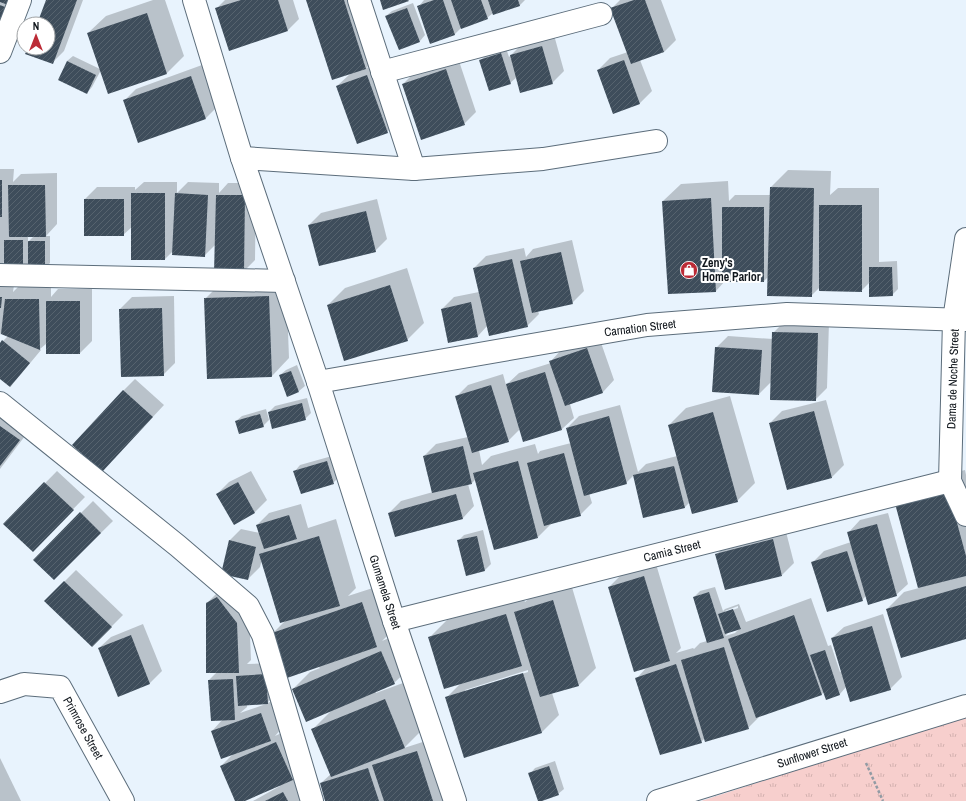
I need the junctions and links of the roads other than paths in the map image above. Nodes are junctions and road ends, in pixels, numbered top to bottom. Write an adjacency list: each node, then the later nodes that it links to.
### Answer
1 (20, 0): 5 (street)
2 (194, 0): 8 (street, Gumamela Street)
3 (359, 0): 6 (street)
4 (601, 14): 6 (street)
5 (0, 52)
6 (382, 72): 9 (street)
7 (656, 141): 9 (street)
8 (242, 158): 9 (street); 12 (street, Gumamela Street)
9 (414, 169)
10 (966, 239): 13 (street, Dama de Noche Street)
11 (0, 275): 12 (street)
12 (284, 281): 14 (street, Gumamela Street)
13 (960, 320): 14 (street, Carnation Street); 16 (street, Dama de Noche Street)
14 (318, 382): 18 (street, Gumamela Street)
15 (0, 403): 22 (street)
16 (950, 481): 17 (street, Dama de Noche Street); 18 (street, Camia Street)
17 (966, 515)
18 (394, 621): 23 (street, Gumamela Street)
19 (0, 692): 21 (street, Primrose Street)
20 (966, 706): 24 (street, Sunflower Street)
21 (124, 801)
22 (312, 801)
23 (455, 801)
24 (658, 801)

